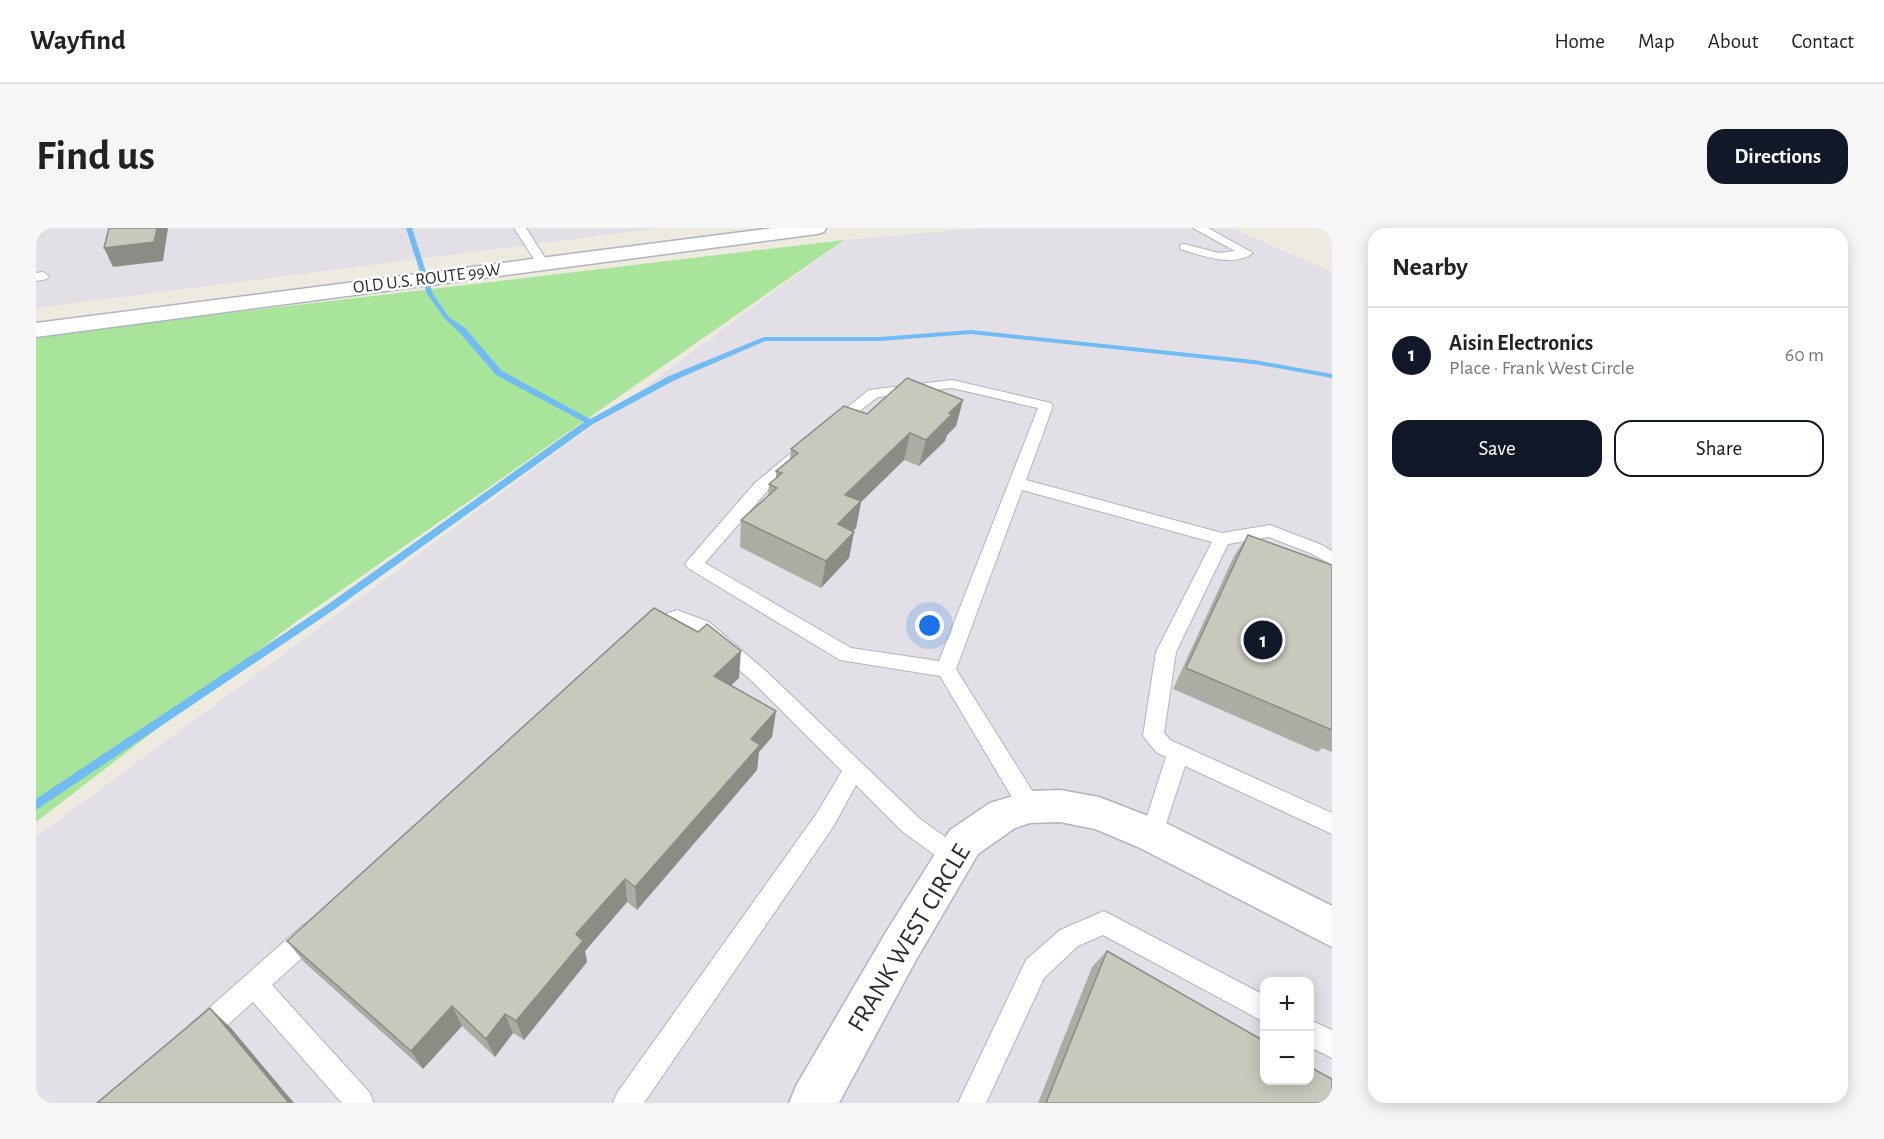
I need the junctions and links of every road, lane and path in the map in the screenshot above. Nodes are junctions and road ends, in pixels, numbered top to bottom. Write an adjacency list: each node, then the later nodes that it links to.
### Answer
1 (520, 228): 6 (lane)
2 (817, 228): 4 (main road, OLD U.S. ROUTE 99W)
3 (1200, 228): 5 (lane)
4 (763, 231): 6 (main road, OLD U.S. ROUTE 99W)
5 (1184, 247)
6 (543, 264): 7 (main road, OLD U.S. ROUTE 99W)
7 (36, 330)
8 (1017, 483): 9 (lane); 12 (lane); 12 (lane)
9 (1222, 539): 10 (lane); 13 (lane)
10 (1332, 559)
11 (629, 643): 14 (lane)
12 (946, 669): 15 (lane)
13 (1178, 753): 16 (lane); 17 (lane)
14 (854, 770): 18 (lane); 27 (lane)
15 (1030, 807): 17 (main road, FRANK WEST CIRCLE); 18 (main road, FRANK WEST CIRCLE)
16 (1332, 824)
17 (1152, 835): 20 (main road, FRANK WEST CIRCLE)
18 (955, 857): 28 (main road, FRANK WEST CIRCLE)
19 (326, 921): 21 (lane)
20 (1332, 927)
21 (255, 986): 25 (lane); 26 (lane)
22 (1260, 1007): 29 (lane)
23 (1314, 1035): 24 (lane)
24 (1332, 1045)
25 (178, 1052)
26 (360, 1103)
27 (627, 1103)
28 (813, 1103)
29 (972, 1103)

